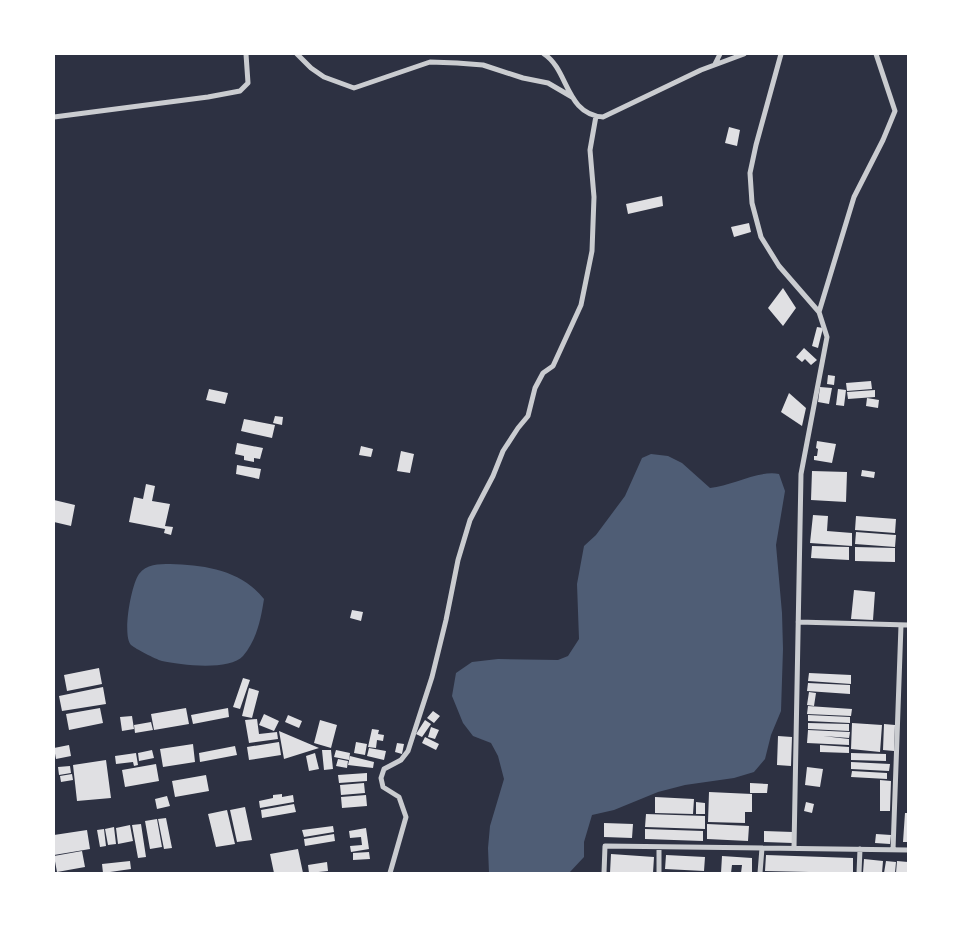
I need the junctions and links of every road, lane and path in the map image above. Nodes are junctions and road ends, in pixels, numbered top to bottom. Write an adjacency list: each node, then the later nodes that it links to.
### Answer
1 (246, 54): 11 (street)
2 (297, 54): 9 (street)
3 (544, 54): 9 (street)
4 (720, 54): 8 (street)
5 (744, 54): 8 (street)
6 (782, 54): 12 (street)
7 (876, 54): 12 (street)
8 (715, 64): 10 (street)
9 (572, 97): 10 (street)
10 (596, 116): 22 (street)
11 (54, 117)
12 (819, 312): 13 (street)
13 (798, 622): 14 (street); 18 (street)
14 (901, 625): 15 (street); 20 (street)
15 (908, 625)
16 (659, 847): 17 (street); 23 (street); 24 (street)
17 (762, 848): 18 (street); 25 (street)
18 (794, 848): 19 (street)
19 (860, 849): 20 (street); 26 (street)
20 (893, 850): 21 (street)
21 (908, 850)
22 (390, 873)
23 (604, 873)
24 (659, 873)
25 (760, 873)
26 (859, 873)

